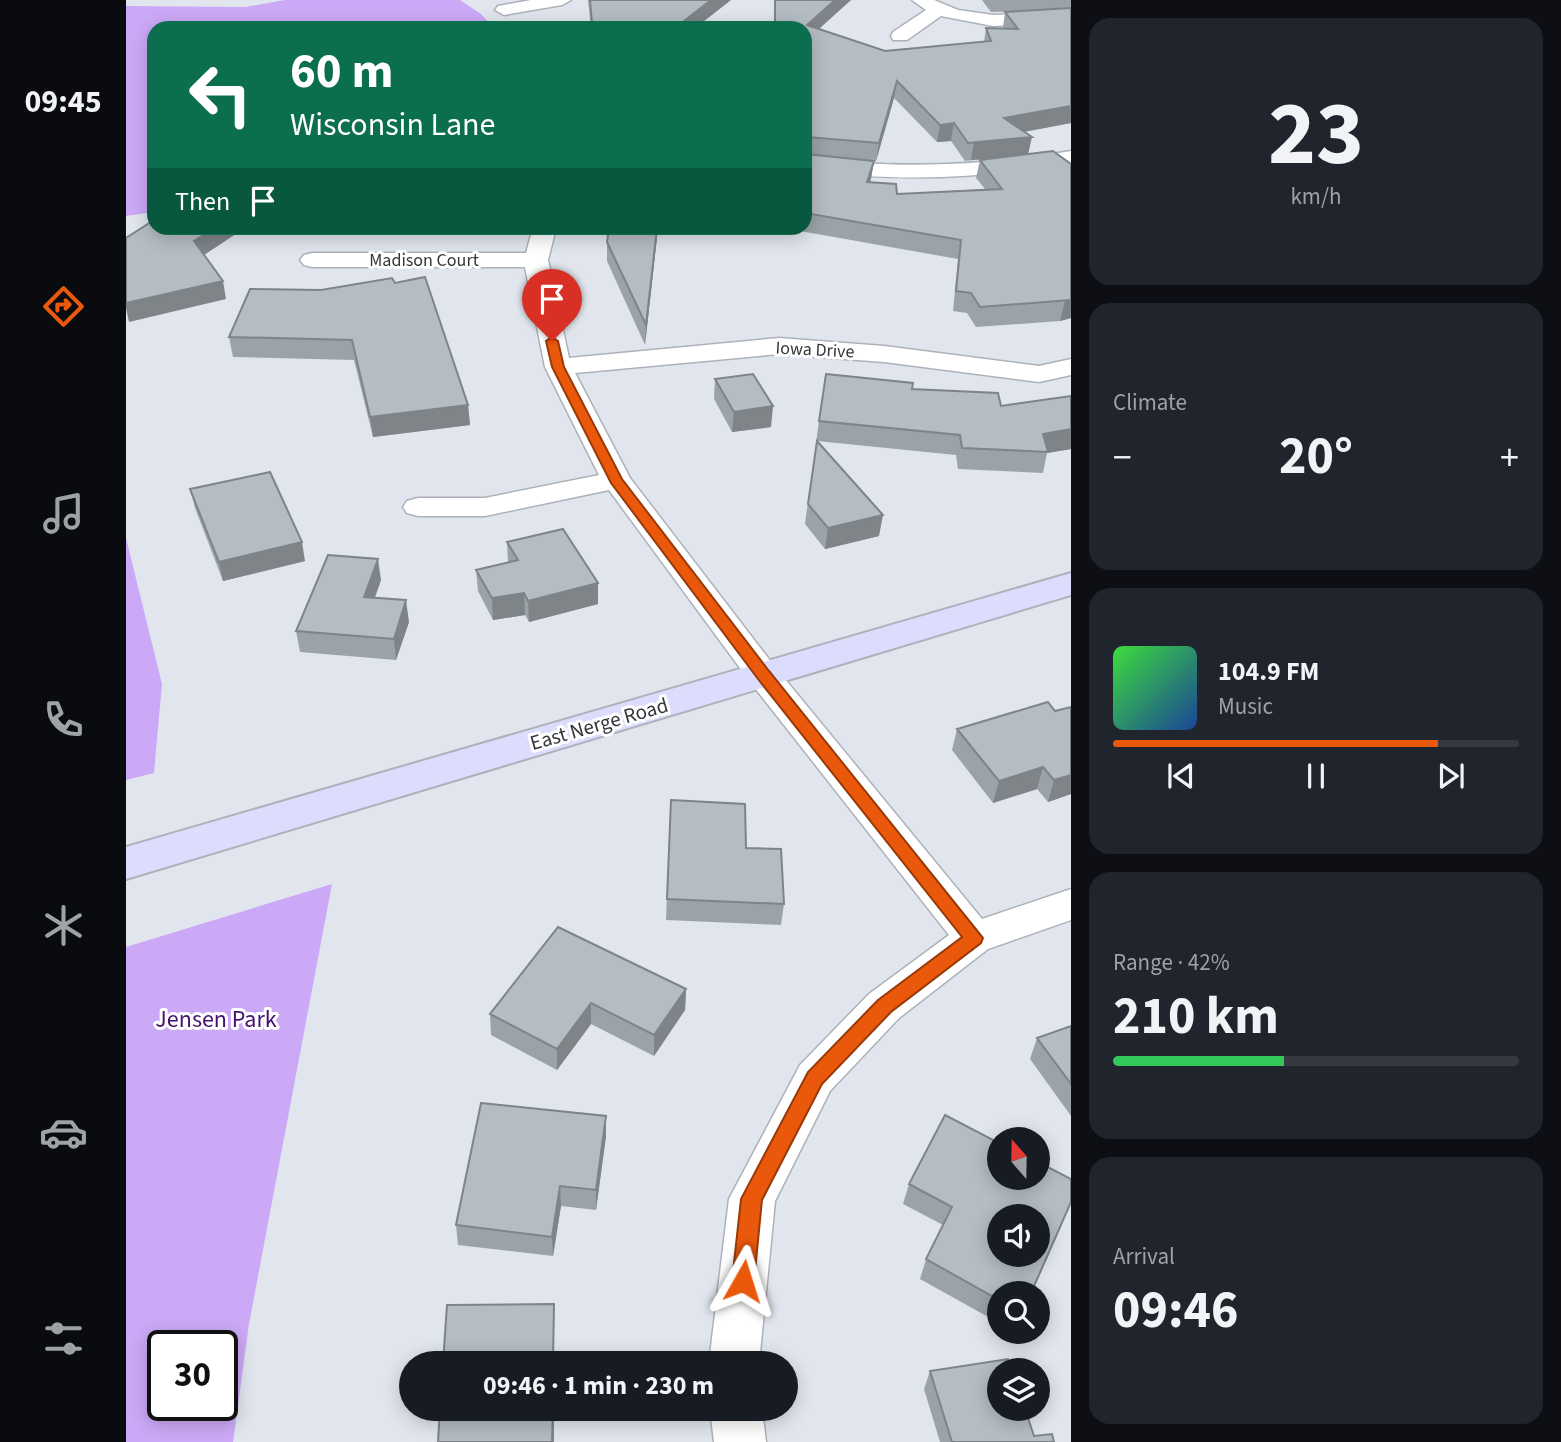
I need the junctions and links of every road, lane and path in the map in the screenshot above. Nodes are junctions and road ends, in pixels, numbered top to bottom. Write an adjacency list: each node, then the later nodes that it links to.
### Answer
1 (562, 0): 3 (street)
2 (921, 0): 4 (street)
3 (497, 5): 6 (street)
4 (937, 11): 5 (street); 7 (street)
5 (1071, 17)
6 (513, 21)
7 (900, 36)
8 (1071, 157): 9 (street)
9 (812, 164)
10 (542, 235): 12 (street)
11 (312, 260): 12 (street, Madison Court)
12 (536, 260): 13 (street)
13 (558, 367): 14 (street, Iowa Drive); 15 (street)
14 (1071, 367)
15 (616, 480): 16 (street); 18 (street)
16 (418, 506)
17 (1071, 584): 18 (main road, East Nerge Road)
18 (763, 675): 19 (main road, East Nerge Road); 21 (street)
19 (126, 863)
20 (1071, 904): 21 (street)
21 (974, 938): 22 (street)
22 (735, 1351)
23 (737, 1421): 24 (street)
24 (740, 1442)

